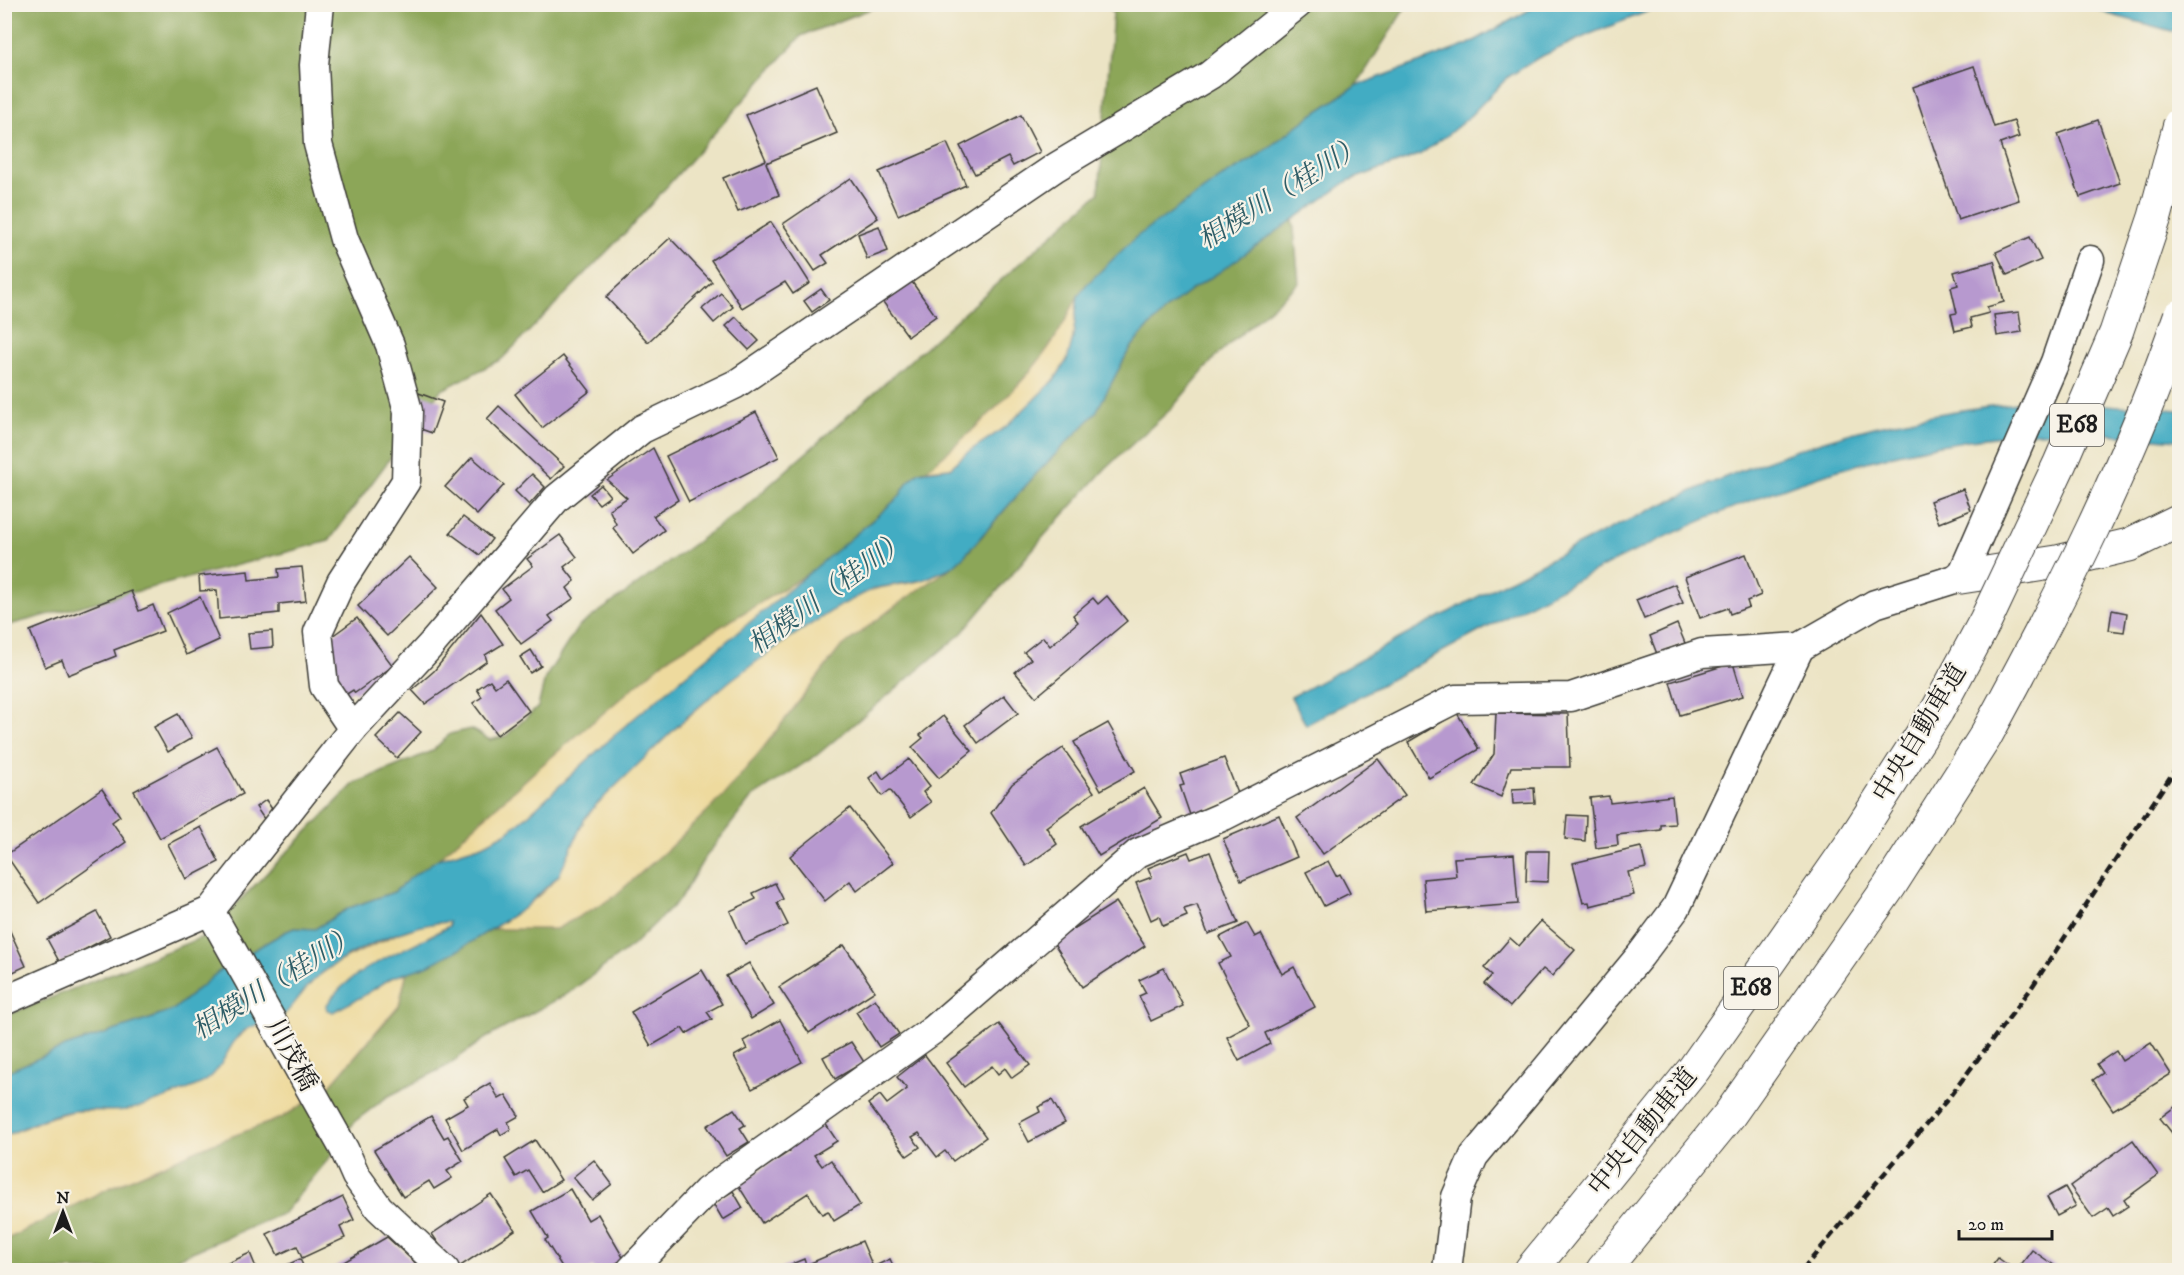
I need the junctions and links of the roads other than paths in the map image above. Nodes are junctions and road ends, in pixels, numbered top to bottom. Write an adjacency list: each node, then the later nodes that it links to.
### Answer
1 (320, 4): 9 (street)
2 (1298, 4): 9 (street)
3 (2180, 124): 12 (main road, 中央自動車道 / E68, bridge)
4 (2090, 260): 7 (street)
5 (2180, 316): 16 (main road, E68, bridge)
6 (2180, 520): 7 (main road)
7 (1961, 577): 8 (street)
8 (1800, 647): 14 (street); 15 (street)
9 (353, 729): 10 (street)
10 (216, 921): 11 (street); 13 (street, 川茂橋)
11 (4, 1001)
12 (1539, 1261)
13 (445, 1270)
14 (631, 1270)
15 (1448, 1270)
16 (1602, 1270)

